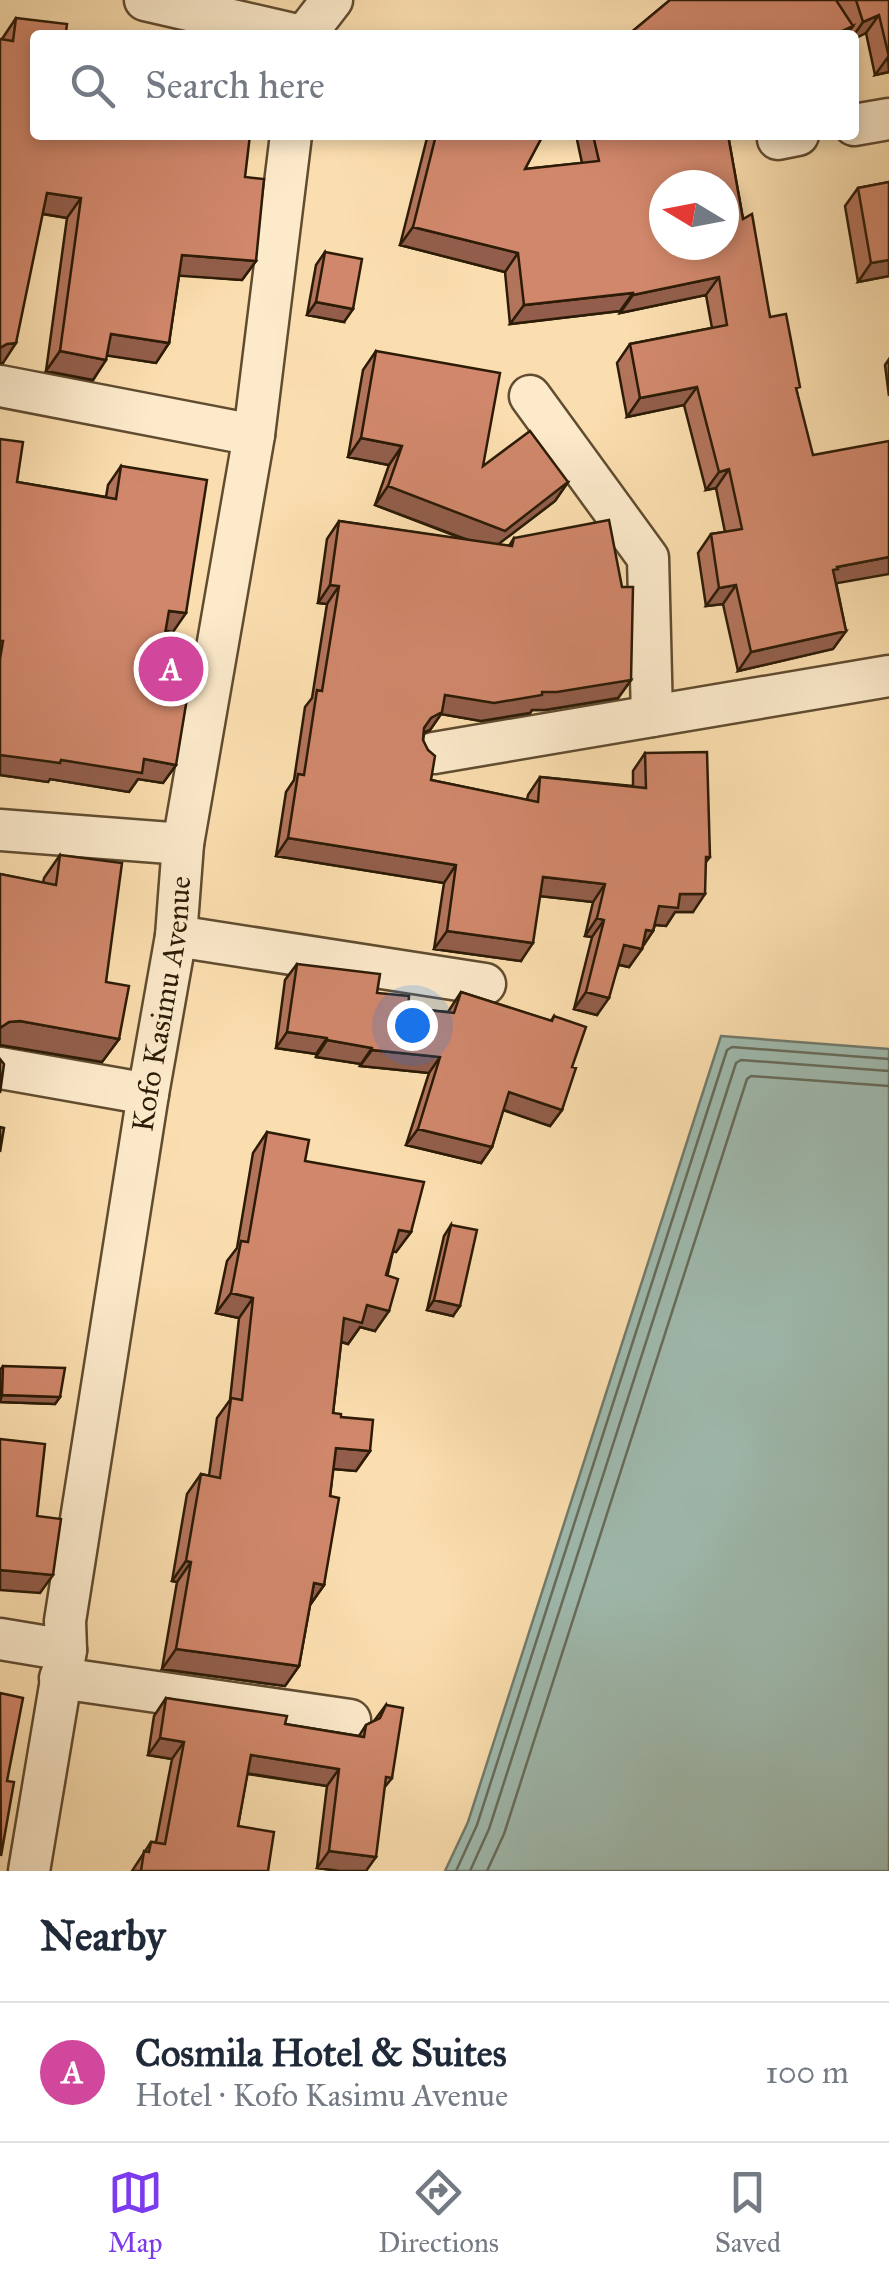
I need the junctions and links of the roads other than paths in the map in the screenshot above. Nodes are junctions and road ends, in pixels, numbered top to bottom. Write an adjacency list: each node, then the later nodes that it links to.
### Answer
1 (145, 0): 3 (street)
2 (332, 0): 4 (street)
3 (275, 30)
4 (309, 30)
5 (889, 119): 6 (street)
6 (859, 123)
7 (290, 140): 10 (street, Kofo Kasimu Avenue)
8 (0, 386): 10 (street)
9 (530, 396): 12 (street)
10 (254, 435): 15 (street, Kofo Kasimu Avenue)
11 (889, 676): 12 (street)
12 (652, 716): 13 (street)
13 (434, 753)
14 (0, 830): 15 (street)
15 (183, 844): 16 (street, Kofo Kasimu Avenue)
16 (176, 936): 17 (street); 19 (street, Kofo Kasimu Avenue)
17 (485, 984)
18 (0, 1068): 19 (street)
19 (148, 1094): 21 (street, Kofo Kasimu Avenue)
20 (0, 1639): 21 (street)
21 (63, 1664): 22 (street); 23 (street, Kofo Kasimu Avenue)
22 (350, 1720)
23 (28, 1871)

